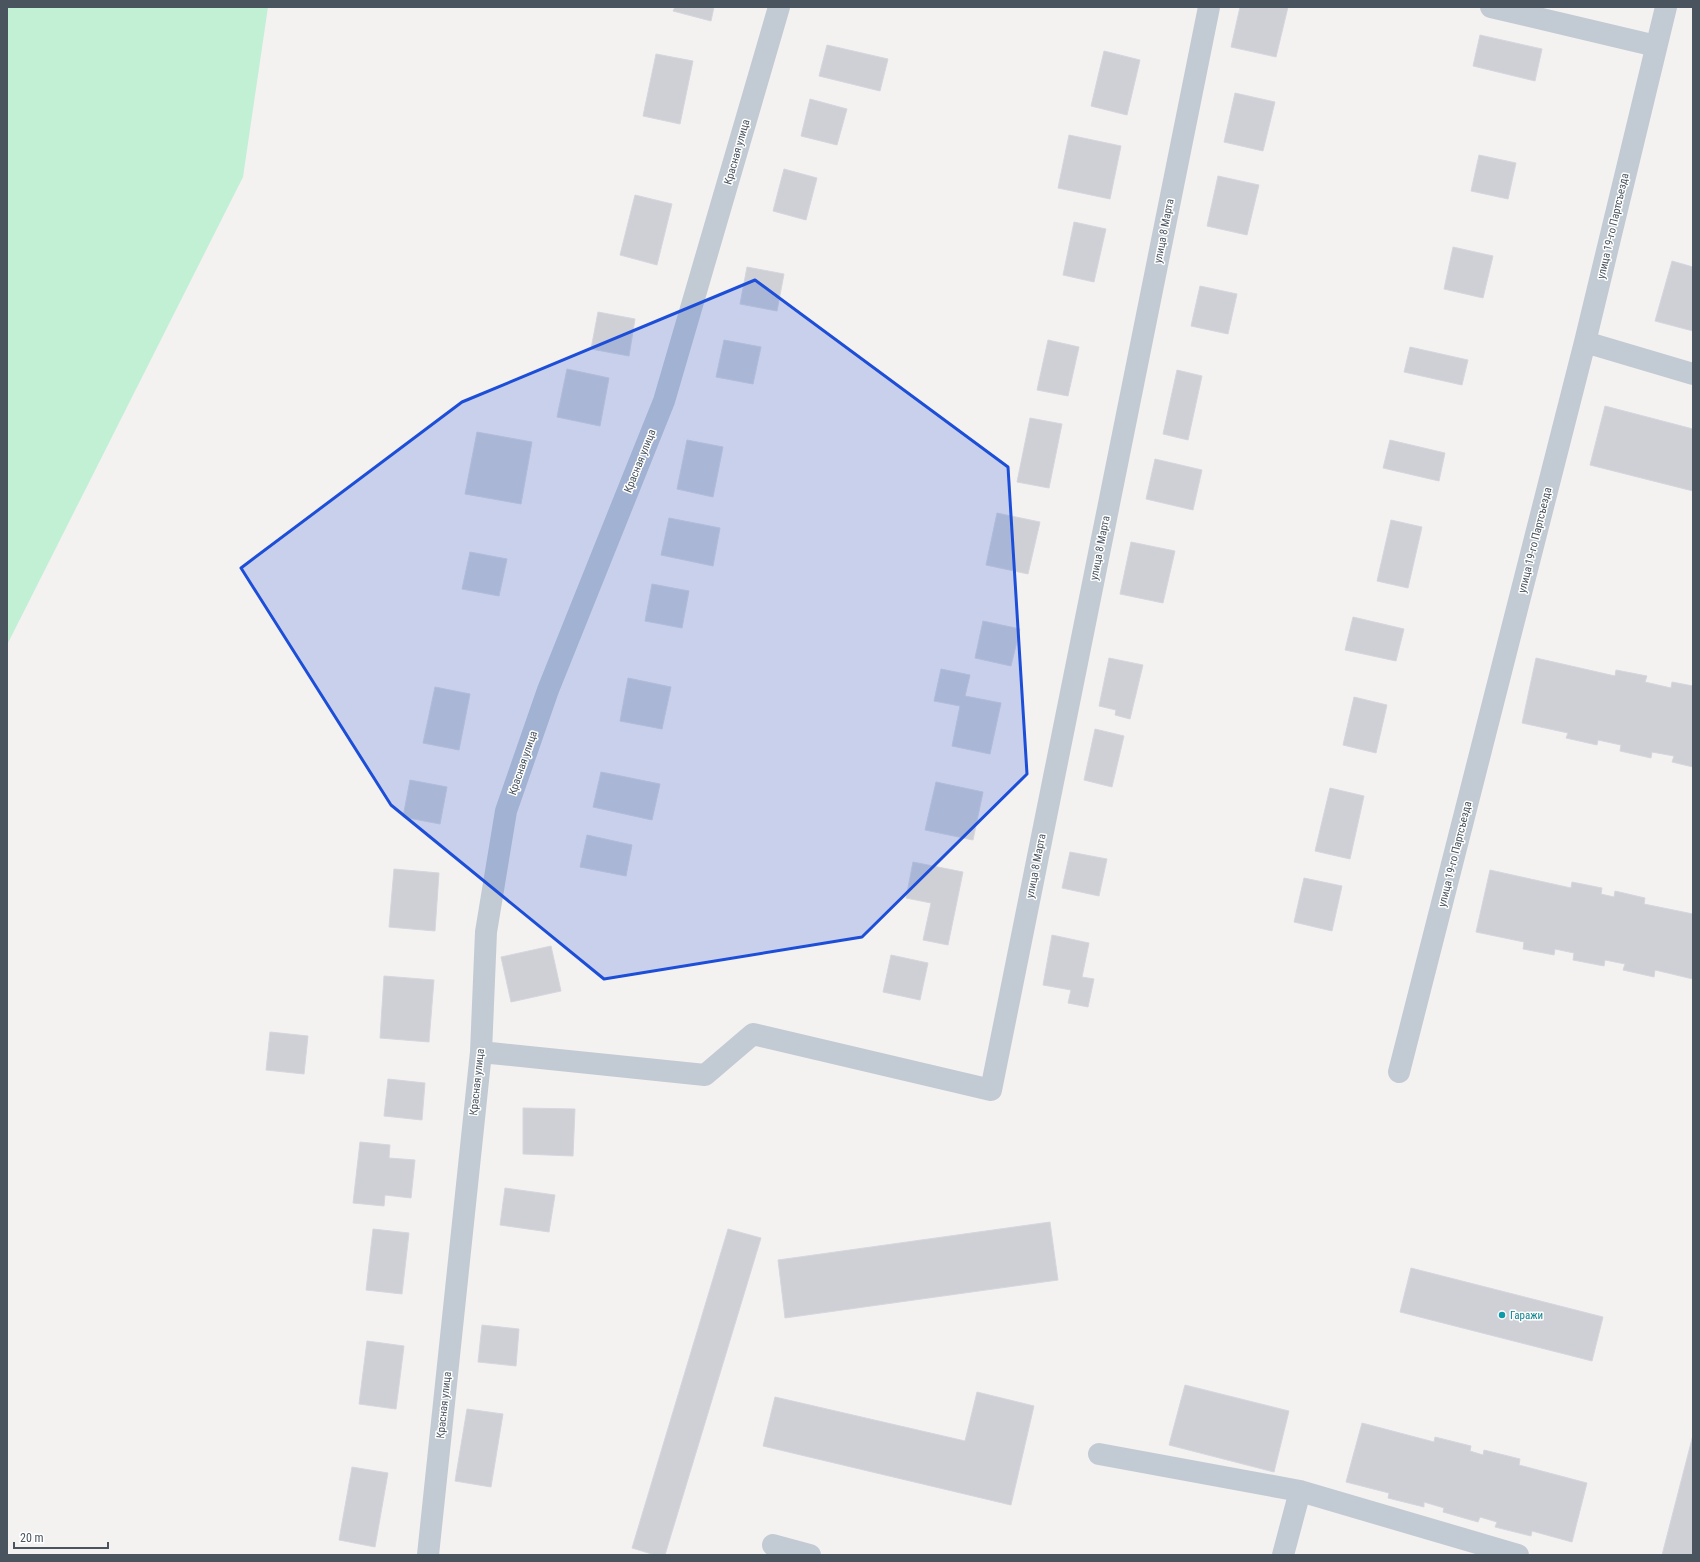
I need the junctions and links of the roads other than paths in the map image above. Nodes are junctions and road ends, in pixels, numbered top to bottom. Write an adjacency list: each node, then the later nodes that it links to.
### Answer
1 (779, 7): 8 (street, Красная улица)
2 (1209, 7): 8 (street, улица 8 Марта)
3 (1491, 7): 5 (street)
4 (1666, 7): 5 (street, улица 19-го Партсъезда)
5 (1656, 46): 6 (street, улица 19-го Партсъезда)
6 (1585, 342): 7 (street); 9 (street, улица 19-го Партсъезда)
7 (1693, 374)
8 (481, 1052): 13 (street, Красная улица)
9 (1399, 1072)
10 (1099, 1454): 11 (street)
11 (1300, 1491): 15 (street); 16 (street)
12 (773, 1545): 14 (street)
13 (428, 1555)
14 (810, 1555)
15 (1283, 1555)
16 (1518, 1555)

